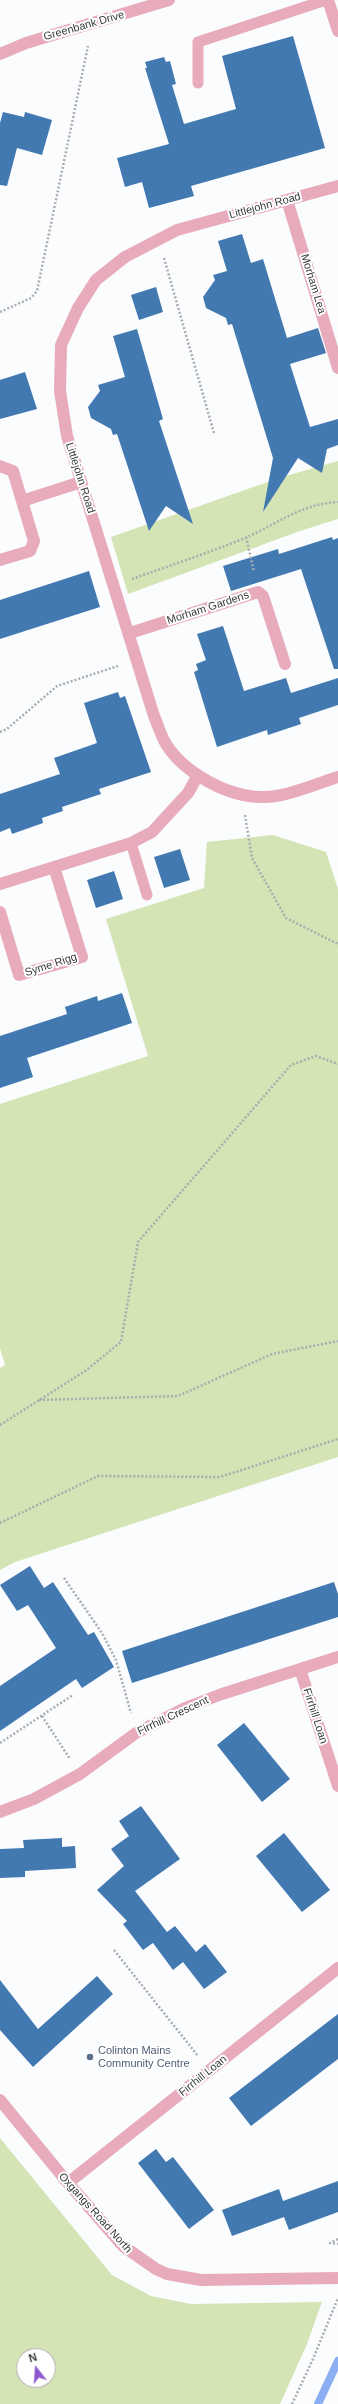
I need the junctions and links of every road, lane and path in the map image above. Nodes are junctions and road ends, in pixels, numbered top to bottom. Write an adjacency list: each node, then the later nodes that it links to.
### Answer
1 (167, 0): 3 (street, Greenbank Drive)
2 (327, 0): 4 (street); 6 (lane)
3 (93, 24): 5 (street, Greenbank Drive); 10 (path)
4 (338, 31)
5 (0, 54)
6 (198, 83)
7 (338, 186): 8 (street, Littlejohn Road)
8 (287, 200): 9 (street, Littlejohn Road); 11 (street, Morham Lea)
9 (158, 238): 12 (path); 14 (street, Littlejohn Road)
10 (0, 312)
11 (338, 368)
12 (214, 433)
13 (0, 466): 15 (street)
14 (81, 482): 15 (street); 19 (street, Littlejohn Road)
15 (22, 501): 18 (street)
16 (338, 502): 17 (path)
17 (246, 537): 19 (path); 20 (path)
18 (0, 560)
19 (115, 586): 21 (street, Littlejohn Road)
20 (258, 592): 21 (street, Morham Gardens); 23 (street, Morham Gardens)
21 (130, 633): 22 (street, Littlejohn Road)
22 (138, 660): 24 (path); 25 (street, Littlejohn Road)
23 (285, 664)
24 (0, 732)
25 (198, 775): 27 (street, Littlejohn Road); 28 (street)
26 (338, 777): 27 (street, Littlejohn Road)
27 (242, 794): 33 (path)
28 (131, 843): 29 (street); 31 (lane)
29 (54, 867): 30 (street); 32 (street, Syme Rigg)
30 (0, 884)
31 (147, 895)
32 (0, 912)
33 (338, 944)
34 (338, 1064): 36 (path)
35 (338, 1340): 36 (path)
36 (39, 1400): 37 (path)
37 (0, 1425)
38 (338, 1439): 39 (path)
39 (0, 1523)
40 (64, 1578): 45 (path)
41 (338, 1657): 42 (street, Firrhill Crescent)
42 (300, 1669): 45 (street, Firrhill Crescent); 48 (street, Firrhill Loan)
43 (73, 1695): 44 (path)
44 (42, 1716): 46 (path); 47 (path)
45 (136, 1732): 47 (street, Firrhill Crescent)
46 (0, 1743)
47 (80, 1774): 49 (street, Firrhill Crescent)
48 (338, 1786)
49 (0, 1812)
50 (114, 1950): 52 (path)
51 (338, 1968): 52 (street, Firrhill Loan)
52 (210, 2070): 54 (street, Firrhill Loan)
53 (0, 2100): 54 (street, Oxgangs Road North)
54 (68, 2183): 57 (street, Oxgangs Road North)
55 (338, 2239): 56 (path)
56 (338, 2244)
57 (338, 2278)
58 (338, 2297): 59 (path)
59 (292, 2404)

